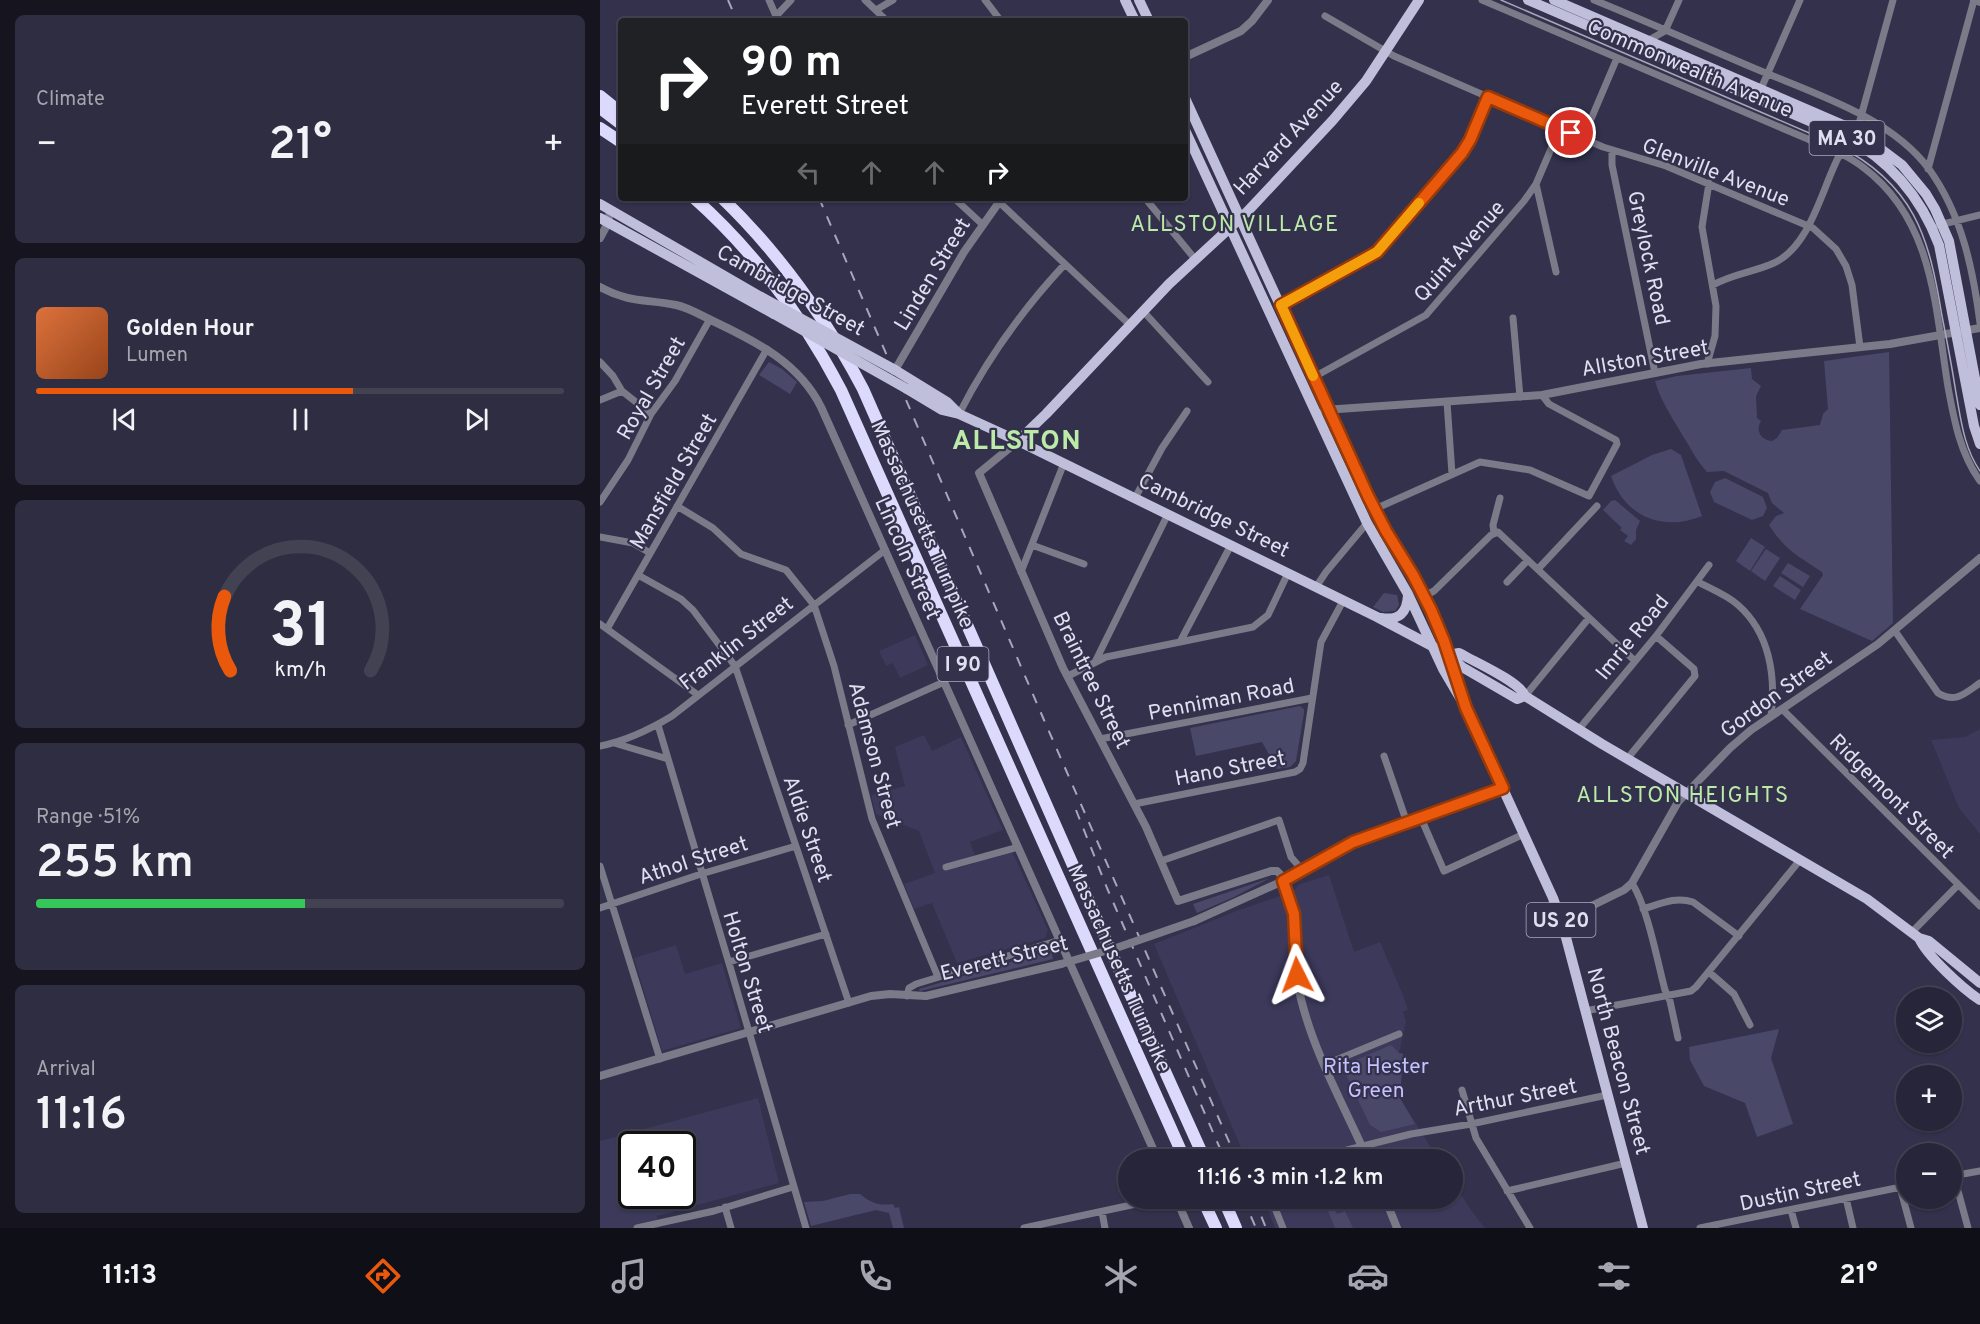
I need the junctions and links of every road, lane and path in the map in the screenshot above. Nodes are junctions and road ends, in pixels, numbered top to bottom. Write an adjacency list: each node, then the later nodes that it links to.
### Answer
1 (769, 0): 21 (street)
2 (791, 0): 21 (street)
3 (865, 0): 19 (street)
4 (893, 0): 19 (street)
5 (985, 0): 23 (street)
6 (1125, 0): 24 (main road)
7 (1139, 0): 25 (main road)
8 (1268, 0): 29 (street)
9 (1419, 0): 28 (main road, Harvard Avenue)
10 (1482, 0): 30 (street, Commonwealth Avenue)
11 (1528, 0): 32 (main road, Commonwealth Avenue / MA 30)
12 (1554, 0): 27 (main road, Commonwealth Avenue / MA 30)
13 (1594, 0): 26 (street, Commonwealth Avenue)
14 (1678, 0): 26 (street)
15 (1800, 0): 31 (street)
16 (1893, 0): 38 (street)
17 (1974, 0): 18 (street); 50 (street)
18 (1980, 2)
19 (876, 10): 22 (street)
20 (1325, 16): 28 (street, Glenville Avenue)
21 (776, 18)
22 (884, 18)
23 (999, 18)
24 (1134, 18)
25 (1148, 18)
26 (1665, 30): 27 (street); 31 (street, Commonwealth Avenue)
27 (1649, 40): 32 (main road, Commonwealth Avenue / MA 30)
28 (1385, 52): 34 (street, Glenville Avenue); 62 (main road, Harvard Avenue)
29 (1188, 56)
30 (1617, 58): 45 (street); 49 (street, Commonwealth Avenue)
31 (1767, 74): 32 (street); 38 (street, Commonwealth Avenue)
32 (1759, 94): 42 (main road, Commonwealth Avenue / MA 30); 68 (main road, Commonwealth Avenue / MA 30)
33 (600, 96): 37 (highway)
34 (1488, 97): 41 (street, Glenville Avenue); 76 (street)
35 (1188, 104): 62 (main road, US 20)
36 (600, 108): 39 (highway)
37 (618, 111)
38 (1862, 115): 42 (street); 50 (street, Commonwealth Avenue)
39 (618, 122)
40 (600, 128): 46 (highway)
41 (1560, 128): 45 (street, Glenville Avenue); 52 (street, Quint Avenue)
42 (1857, 131): 68 (main road, Commonwealth Avenue / MA 30)
43 (600, 135): 47 (highway)
44 (1188, 136): 69 (main road, US 20)
45 (1583, 138): 48 (street, Glenville Avenue)
46 (618, 141)
47 (618, 142)
48 (1612, 150): 51 (street, Glenville Avenue); 90 (street, Greylock Road)
49 (1840, 154): 67 (street); 84 (street, Commonwealth Avenue)
50 (1928, 169): 63 (street, Commonwealth Avenue)
51 (1709, 183): 67 (street, Glenville Avenue); 74 (street)
52 (1536, 184): 73 (street); 91 (street, Quint Avenue)
53 (697, 201): 215 (highway, Massachusetts Turnpike / I 90)
54 (718, 201): 65 (highway)
55 (725, 201): 65 (highway, Massachusetts Turnpike / I 90)
56 (957, 201): 66 (street)
57 (999, 201): 66 (street, Linden Street)
58 (1001, 201): 72 (street)
59 (1147, 201): 71 (street)
60 (605, 207): 64 (street); 89 (main road, Cambridge Street, bridge)
61 (1980, 215): 63 (street)
62 (1241, 217): 69 (main road, Harvard Avenue); 76 (main road, US 20)
63 (1956, 219): 68 (street); 80 (street, Commonwealth Avenue)
64 (602, 220): 70 (street); 103 (main road, Cambridge Street, bridge)
65 (747, 222): 216 (highway, Massachusetts Turnpike / I 90)
66 (982, 224): 89 (street, Linden Street)
67 (1808, 225): 74 (street); 85 (street, Glenville Avenue)
68 (1937, 226): 83 (main road, Commonwealth Avenue / MA 30)
69 (1230, 227): 71 (main road, Harvard Avenue); 101 (main road, US 20)
70 (600, 238)
71 (1195, 259): 77 (main road, Harvard Avenue)
72 (1065, 264): 81 (street); 103 (street)
73 (1556, 272)
74 (1713, 285): 88 (street)
75 (600, 287): 79 (street, Lincoln Street)
76 (1281, 305): 91 (main road, US 20)
77 (1143, 311): 81 (main road, Harvard Avenue); 92 (street)
78 (1513, 318): 95 (street)
79 (710, 320): 86 (street, Lincoln Street); 102 (street, Royal Street)
80 (1980, 323)
81 (1130, 325): 104 (main road, Harvard Avenue)
82 (1980, 328): 83 (street, Allston Street)
83 (1962, 331): 84 (street, Allston Street); 98 (main road, Commonwealth Avenue / MA 30); 105 (main road, Commonwealth Avenue / MA 30)
84 (1939, 334): 85 (street, Allston Street); 108 (street, Commonwealth Avenue)
85 (1860, 347): 88 (street, Allston Street)
86 (767, 349): 113 (street, Mansfield Street); 121 (street, Lincoln Street)
87 (600, 362): 93 (street)
88 (1707, 363): 90 (street, Allston Street)
89 (898, 370): 103 (main road, Cambridge Street)
90 (1655, 373): 94 (street, Allston Street)
91 (1314, 377): 99 (main road, US 20)
92 (1208, 382)
93 (622, 391): 96 (street); 102 (street)
94 (1542, 395): 95 (street, Allston Street); 107 (street)
95 (1520, 397): 97 (street, Allston Street)
96 (600, 400)
97 (1447, 402): 99 (street, Allston Street); 107 (street)
98 (1980, 405)
99 (1328, 409): 101 (street, Allston Street); 114 (main road, US 20)
100 (1187, 411): 109 (street)
101 (1316, 413): 116 (main road, US 20)
102 (651, 414): 111 (street, Royal Street)
103 (959, 414): 104 (main road, Cambridge Street)
104 (1018, 441): 106 (main road, Cambridge Street); 128 (street, Braintree Street)
105 (1980, 444)
106 (1064, 464): 109 (main road, Cambridge Street); 119 (street)
107 (1452, 474): 114 (street)
108 (1980, 481)
109 (1136, 498): 115 (main road, Cambridge Street)
110 (1500, 498): 117 (street)
111 (600, 502)
112 (1597, 506): 127 (street)
113 (677, 507): 122 (street, Mansfield Street); 137 (street, Adamson Street)
114 (1375, 509): 135 (main road, US 20)
115 (1168, 514): 120 (main road, Cambridge Street); 148 (street)
116 (1367, 523): 133 (street); 134 (main road, US 20)
117 (1495, 533): 124 (street); 135 (street)
118 (600, 537): 122 (street)
119 (1032, 545): 125 (street); 128 (street)
120 (1231, 545): 129 (main road, Cambridge Street); 144 (street)
121 (885, 550): 137 (street, Franklin Street); 151 (street, Lincoln Street)
122 (650, 553): 130 (street, Mansfield Street)
123 (1980, 558): 142 (street, Gordon Street)
124 (1528, 560): 127 (street); 131 (street)
125 (1084, 564)
126 (1709, 565): 132 (street, Imrie Road)
127 (1538, 569): 139 (street)
128 (1022, 572): 150 (street, Braintree Street)
129 (1288, 573): 133 (main road, Cambridge Street); 144 (street)
130 (638, 575): 141 (street, Mansfield Street); 149 (street, Aldie Street)
131 (1506, 582)
132 (1698, 582): 143 (street, Imrie Road); 158 (street)
133 (1316, 587): 136 (main road, Cambridge Street)
134 (1408, 594): 138 (main road); 145 (main road, US 20)
135 (1424, 596): 146 (main road, US 20)
136 (1343, 601): 138 (main road, Cambridge Street); 155 (street, Hano Street)
137 (814, 605): 149 (street, Franklin Street); 160 (street, Adamson Street)
138 (1377, 617): 145 (main road, Cambridge Street)
139 (1589, 618): 147 (street); 154 (street)
140 (600, 624): 141 (street)
141 (607, 629): 153 (street)
142 (1895, 631): 152 (street); 157 (street, Gordon Street)
143 (1656, 636): 147 (street, Imrie Road); 167 (street)
144 (1180, 642): 148 (street)
145 (1433, 647): 146 (main road, Cambridge Street); 156 (main road, North Beacon Street / US 20)
146 (1449, 655): 154 (main road, Cambridge Street); 154 (main road, Cambridge Street); 156 (main road, North Beacon Street / US 20)
147 (1635, 661): 161 (street, Imrie Road)
148 (1095, 662): 150 (street)
149 (735, 666): 153 (street, Franklin Street); 174 (street, Aldie Street)
150 (1068, 676): 162 (street, Braintree Street)
151 (944, 682): 160 (street); 175 (street, Lincoln Street)
152 (1980, 683)
153 (698, 695): 159 (street, Franklin Street)
154 (1525, 696): 161 (main road, Cambridge Street)
155 (1312, 698): 162 (street, Penniman Road); 170 (street, Hano Street)
156 (1466, 708): 168 (main road, North Beacon Street / US 20)
157 (1782, 709): 158 (street, Gordon Street); 184 (street, Ridgemont Street)
158 (1771, 716): 169 (street, Gordon Street)
159 (657, 725): 163 (street, Franklin Street); 166 (street, Holton Street)
160 (848, 725): 196 (street, Adamson Street)
161 (1579, 729): 167 (main road, Cambridge Street)
162 (1100, 739): 170 (street, Braintree Street)
163 (614, 743): 164 (street, Franklin Street); 166 (street)
164 (600, 746)
165 (1384, 756): 172 (street)
166 (668, 759): 181 (street, Holton Street)
167 (1627, 759): 169 (main road, Cambridge Street)
168 (1503, 788): 171 (street, Everett Street); 173 (main road, North Beacon Street / US 20)
169 (1687, 793): 176 (main road, Cambridge Street); 183 (street, Gordon Street)
170 (1134, 804): 177 (street, Braintree Street)
171 (1421, 818): 172 (street, Everett Street); 173 (street)
172 (1407, 823): 180 (street, Everett Street)
173 (1524, 834): 189 (main road, North Beacon Street / US 20)
174 (796, 846): 181 (street, Athol Street); 190 (street, Aldie Street)
175 (1018, 847): 179 (street); 193 (street, Lincoln Street)
176 (1800, 860): 191 (main road, Cambridge Street); 192 (street)
177 (1161, 861): 180 (street); 182 (street, Braintree Street)
178 (600, 866): 185 (street)
179 (946, 867)
180 (1303, 871): 182 (street, Everett Street)
181 (701, 874): 185 (street, Athol Street); 194 (street, Holton Street)
182 (1283, 881): 199 (street, Everett Street, bridge); 208 (street)
183 (1632, 883): 188 (street); 189 (street, Gordon Street)
184 (1958, 885): 186 (street, Ridgemont Street); 191 (street)
185 (612, 904): 187 (street, Athol Street); 207 (street)
186 (1980, 906)
187 (600, 908)
188 (1643, 909): 192 (street); 198 (street)
189 (1562, 921): 202 (main road, North Beacon Street / US 20)
190 (826, 934): 194 (street); 201 (street, Aldie Street)
191 (1916, 935): 197 (main road, Cambridge Street); 200 (main road, Cambridge Street)
192 (1739, 936): 195 (street)
193 (1060, 940): 196 (street); 214 (street, Lincoln Street)
194 (729, 962): 204 (street, Holton Street)
195 (1709, 972): 198 (street); 203 (street)
196 (938, 977): 199 (street)
197 (1980, 982)
198 (1668, 995): 202 (street); 206 (street)
199 (907, 996): 201 (street, Everett Street)
200 (1980, 1000)
201 (849, 1002): 204 (street, Everett Street)
202 (1585, 1011): 211 (main road, North Beacon Street / US 20)
203 (1750, 1024)
204 (749, 1033): 207 (street, Everett Street); 221 (street, Holton Street)
205 (1399, 1034): 208 (street)
206 (1678, 1038)
207 (660, 1059): 209 (street, Everett Street)
208 (1324, 1065): 213 (street)
209 (600, 1076)
210 (1462, 1090): 212 (street)
211 (1607, 1095): 212 (street, Arthur Street); 218 (main road, North Beacon Street / US 20)
212 (1471, 1124): 213 (street, Arthur Street); 223 (street)
213 (1362, 1147): 217 (street, Arthur Street)
214 (1153, 1149)
215 (1180, 1149)
216 (1200, 1149)
217 (1356, 1149)
218 (1626, 1163): 223 (street); 249 (main road, North Beacon Street / US 20)
219 (1980, 1171): 220 (street)
220 (1962, 1174)
221 (793, 1187): 225 (street); 240 (street, Holton Street)
222 (1896, 1187): 224 (street, Dustin Street)
223 (1507, 1191): 248 (street)
224 (1845, 1198): 234 (street, Dustin Street); 252 (street)
225 (725, 1207): 236 (street); 239 (street)
226 (1962, 1207): 254 (street)
227 (1118, 1208): 235 (street)
228 (1181, 1209): 243 (street)
229 (1207, 1209): 244 (highway)
230 (1228, 1209): 245 (highway)
231 (1275, 1209): 246 (street)
232 (1389, 1209): 247 (street)
233 (1907, 1209): 253 (street)
234 (1791, 1210): 237 (street, Dustin Street); 251 (street)
235 (1102, 1212): 241 (street); 242 (street)
236 (664, 1225): 238 (street)
237 (1711, 1227): 250 (street, Dustin Street)
238 (637, 1228)
239 (731, 1228)
240 (806, 1228)
241 (1028, 1228)
242 (1105, 1228)
243 (1189, 1228)
244 (1216, 1228)
245 (1236, 1228)
246 (1283, 1228)
247 (1397, 1228)
248 (1530, 1228)
249 (1643, 1228)
250 (1700, 1228)
251 (1796, 1228)
252 (1854, 1228)
253 (1911, 1228)
254 (1968, 1228)

